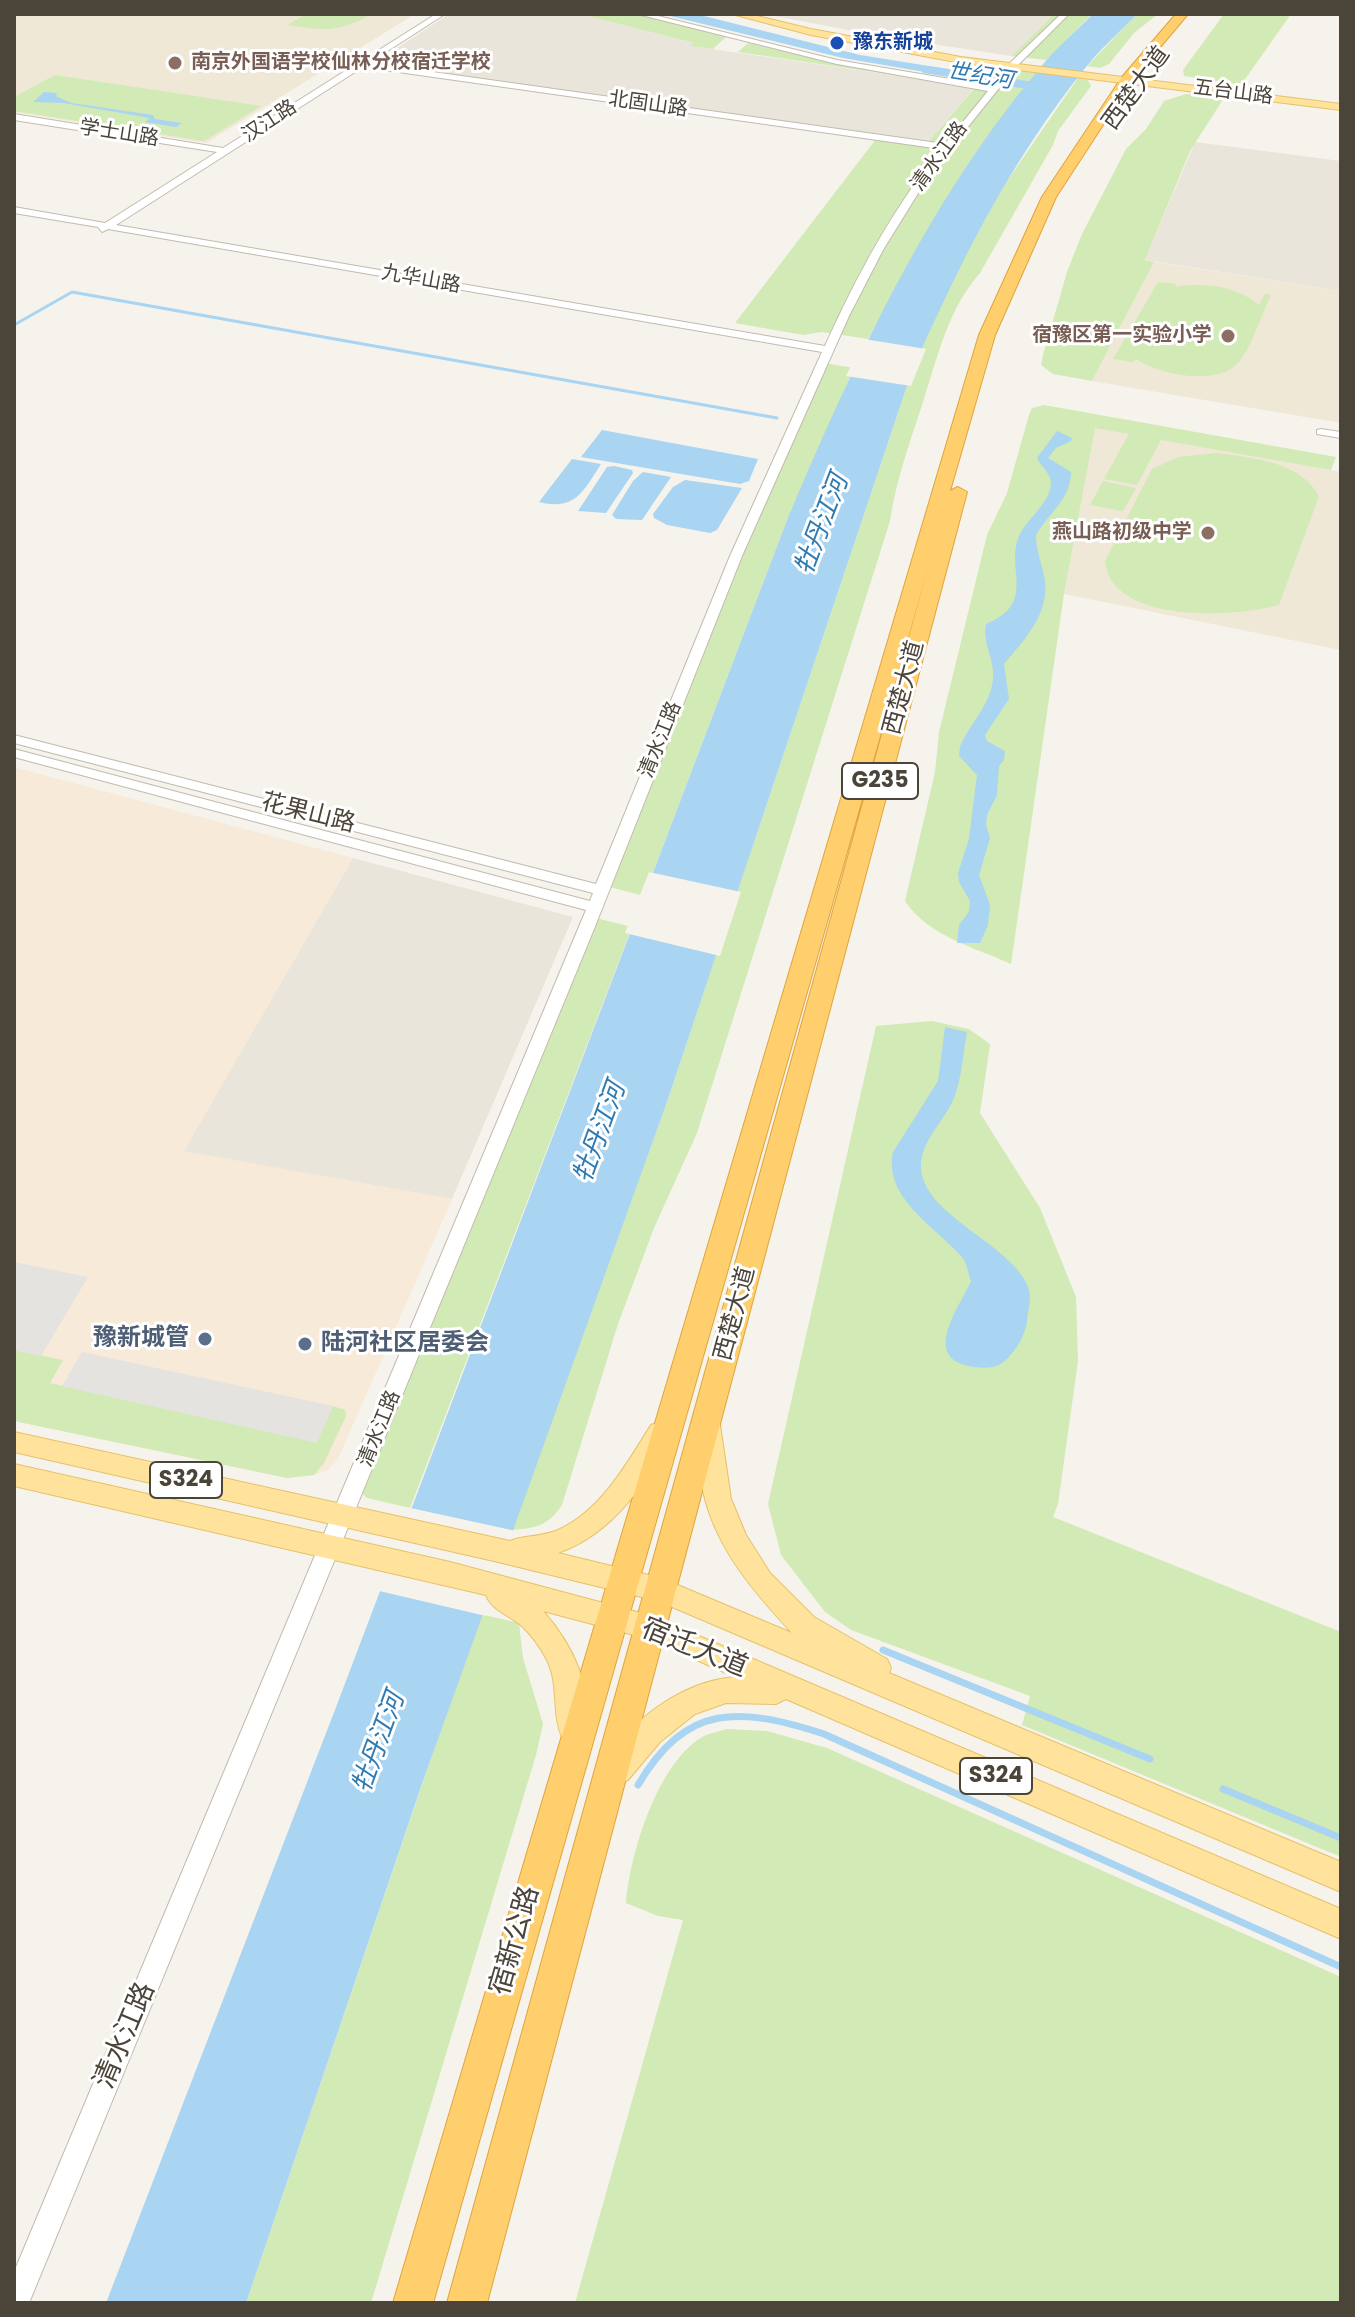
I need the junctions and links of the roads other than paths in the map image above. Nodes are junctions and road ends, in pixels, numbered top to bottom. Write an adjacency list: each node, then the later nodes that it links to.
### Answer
1 (427, 14): 9 (street, 汉江路)
2 (441, 14): 10 (street, 汉江路)
3 (641, 14): 13 (street)
4 (737, 14): 11 (main road)
5 (750, 14): 11 (main road)
6 (1065, 14): 11 (street, 清水江路)
7 (1182, 14): 12 (highway, 西楚大道 / G235)
8 (1195, 14): 12 (highway, 西楚大道 / G235)
9 (349, 63): 10 (street, 北固山路); 17 (street, 汉江路)
10 (361, 64): 16 (street, 北固山路); 18 (street, 汉江路)
11 (1012, 66): 12 (main road, 五台山路); 13 (street, 清水江路)
12 (1126, 78): 14 (main road, 五台山路); 28 (highway, 西楚大道 / G235); 29 (highway, 西楚大道 / G235)
13 (994, 88): 16 (street, 清水江路)
14 (1341, 105)
15 (14, 117): 17 (street, 学士山路)
16 (947, 147): 21 (street, 清水江路)
17 (212, 149): 18 (street, 学士山路); 20 (street, 汉江路)
18 (225, 151): 20 (street, 汉江路)
19 (14, 213): 20 (street, 九华山路)
20 (97, 228): 21 (street, 九华山路)
21 (827, 353): 26 (street, 清水江路)
22 (1321, 432): 23 (street)
23 (1341, 435)
24 (14, 739): 26 (street, 花果山路)
25 (14, 753): 27 (street, 花果山路)
26 (601, 890): 27 (street, 清水江路)
27 (595, 907): 32 (street, 清水江路)
28 (669, 1418): 34 (main road); 36 (highway, 西楚大道 / G235)
29 (707, 1421): 37 (highway, 西楚大道 / G235); 41 (main road)
30 (14, 1442): 32 (main road, 宿迁大道 / S324)
31 (14, 1475): 33 (main road, 宿迁大道 / S324)
32 (351, 1517): 33 (street, 清水江路); 34 (main road, 宿迁大道 / S324)
33 (337, 1549): 35 (main road, 宿迁大道 / S324); 46 (street, 清水江路)
34 (494, 1549): 36 (main road, 宿迁大道 / S324)
35 (450, 1574): 38 (main road, 宿迁大道 / S324); 42 (main road)
36 (622, 1580): 37 (main road, 宿迁大道 / S324); 38 (highway, 宿新公路)
37 (661, 1590): 39 (highway, 宿新公路); 41 (main road, 宿迁大道 / S324)
38 (610, 1618): 39 (main road, 宿迁大道 / S324); 42 (highway, 宿新公路)
39 (652, 1628): 40 (main road, 宿迁大道 / S324); 43 (highway, 宿新公路)
40 (812, 1697): 43 (main road); 45 (main road, 宿迁大道 / S324)
41 (965, 1718): 44 (main road, 宿迁大道 / S324)
42 (568, 1763): 47 (highway, 宿新公路)
43 (608, 1784): 48 (highway, 宿新公路)
44 (1341, 1877)
45 (1341, 1924)
46 (15, 2303)
47 (413, 2303)
48 (467, 2303)

